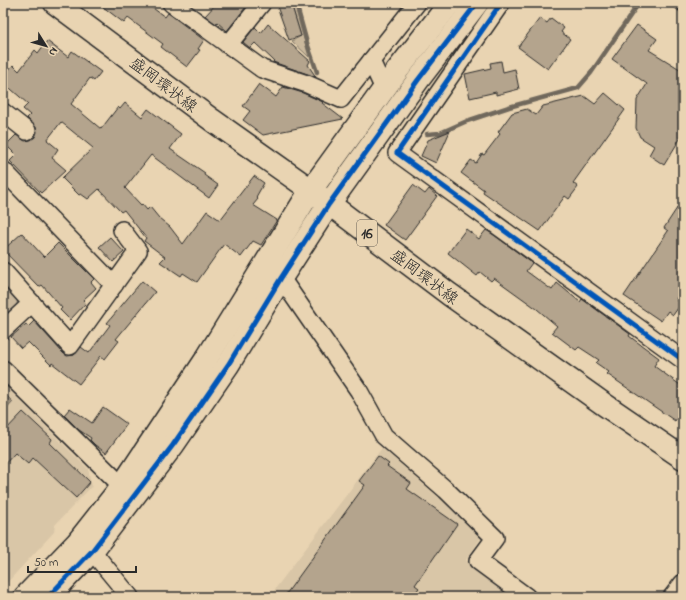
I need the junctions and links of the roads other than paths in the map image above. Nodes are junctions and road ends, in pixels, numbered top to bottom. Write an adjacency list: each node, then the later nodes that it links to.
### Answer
1 (55, 3): 16 (street, 盛岡環状線 / 16)
2 (171, 3): 8 (street)
3 (262, 3): 8 (street)
4 (416, 3): 9 (street)
5 (450, 3): 10 (street)
6 (477, 3): 11 (street)
7 (501, 3): 12 (street)
8 (228, 45): 9 (street)
9 (371, 60): 10 (street)
10 (384, 88): 16 (street)
11 (407, 96): 12 (street); 17 (street)
12 (426, 110): 24 (street)
13 (5, 118): 14 (street)
14 (27, 131)
15 (3, 170): 21 (street)
16 (311, 190): 17 (street, 盛岡環状線 / 16); 27 (street)
17 (329, 204): 20 (street); 26 (street, 盛岡環状線 / 16)
18 (122, 230): 21 (street)
19 (3, 271): 22 (street)
20 (281, 278): 28 (street); 33 (street)
21 (114, 285): 22 (street)
22 (32, 303): 23 (street)
23 (3, 330)
24 (683, 360)
25 (3, 369): 27 (street)
26 (681, 451)
27 (122, 486): 30 (street)
28 (92, 551): 31 (street); 32 (street)
29 (683, 583): 34 (street)
30 (25, 597)
31 (48, 597)
32 (130, 597)
33 (527, 597)
34 (672, 597)

